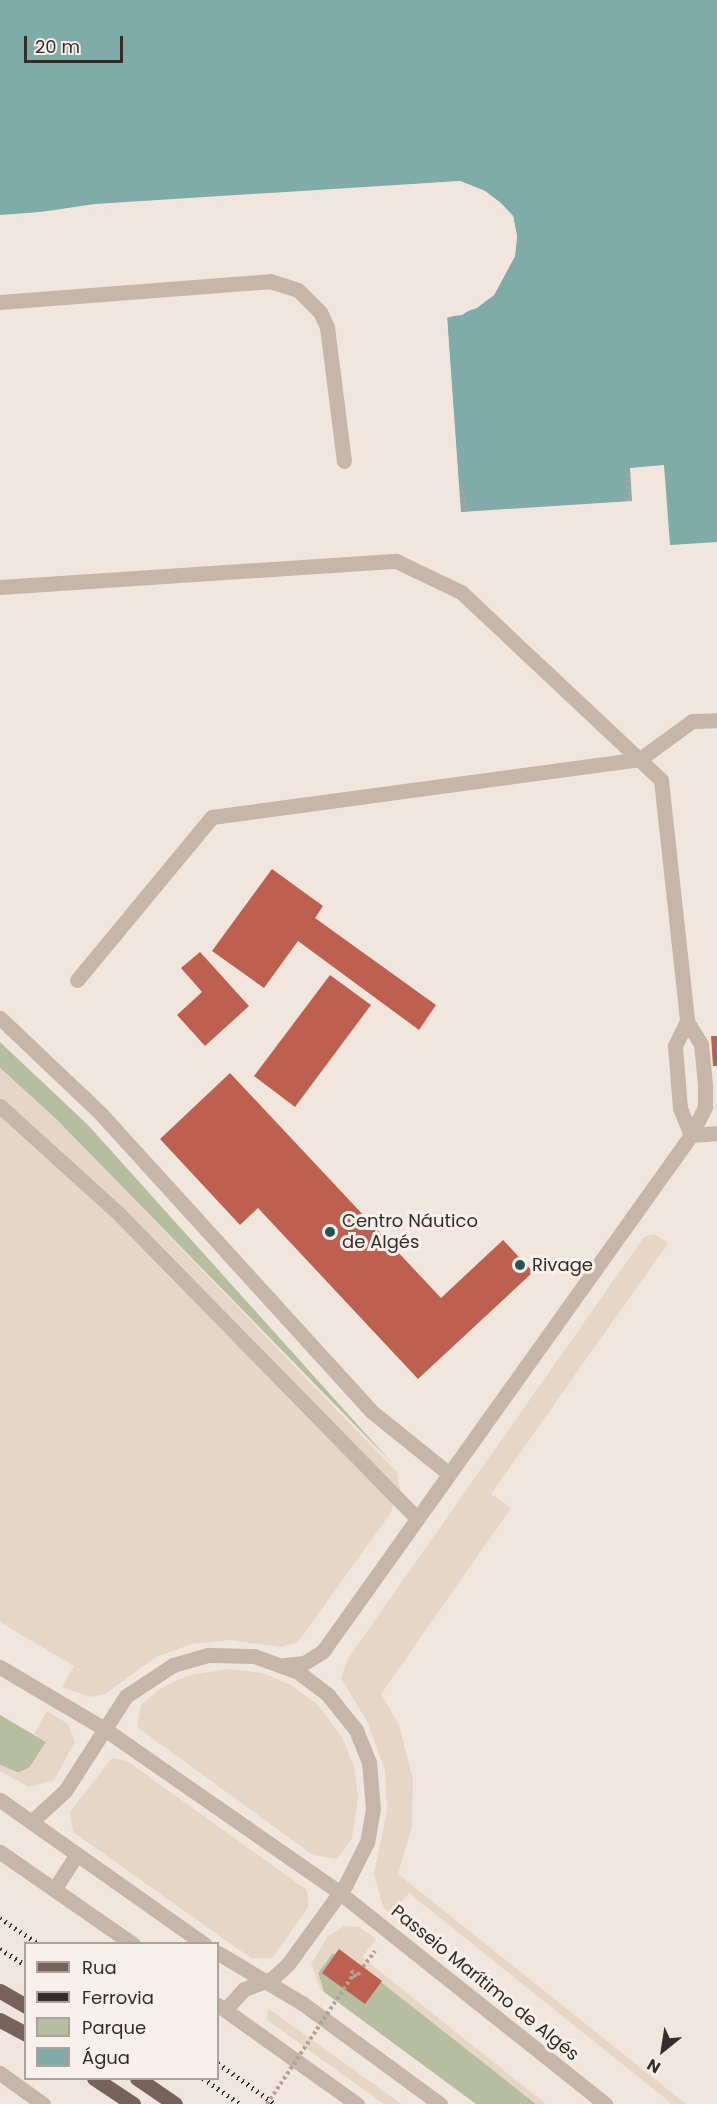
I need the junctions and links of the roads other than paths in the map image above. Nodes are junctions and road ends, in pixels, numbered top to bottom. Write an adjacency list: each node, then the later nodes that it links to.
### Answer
1 (0, 302): 2 (street)
2 (344, 461)
3 (0, 587): 5 (street)
4 (717, 720): 5 (street)
5 (640, 759): 6 (street); 8 (street)
6 (77, 980)
7 (0, 1018): 12 (street)
8 (687, 1021): 11 (street); 11 (street)
9 (0, 1106): 13 (street)
10 (717, 1133): 11 (street)
11 (691, 1135): 12 (street)
12 (448, 1473): 13 (street)
13 (417, 1518): 14 (street)
14 (327, 1645): 15 (street); 17 (street)
15 (276, 1662): 17 (street); 18 (street)
16 (0, 1667): 18 (street, Passeio Marítimo de Algés)
17 (328, 1695): 24 (street)
18 (103, 1728): 20 (street); 24 (street, Passeio Marítimo de Algés)
19 (0, 1800): 20 (street)
20 (33, 1820): 22 (street)
21 (0, 1852): 23 (street)
22 (77, 1854): 23 (street); 26 (street)
23 (55, 1888): 25 (street)
24 (340, 1893): 28 (street); 42 (street, Passeio Marítimo de Algés)
25 (130, 1942)
26 (201, 1942)
27 (219, 1954): 28 (street)
28 (261, 1982): 31 (street); 41 (street)
29 (0, 1991): 30 (main road)
30 (24, 2005)
31 (221, 2007): 40 (street)
32 (0, 2020): 33 (main road)
33 (24, 2033)
34 (0, 2073): 37 (street)
35 (96, 2080): 38 (main road)
36 (139, 2080): 39 (main road)
37 (43, 2104)
38 (133, 2104)
39 (175, 2104)
40 (357, 2104)
41 (440, 2104)
42 (605, 2104)

